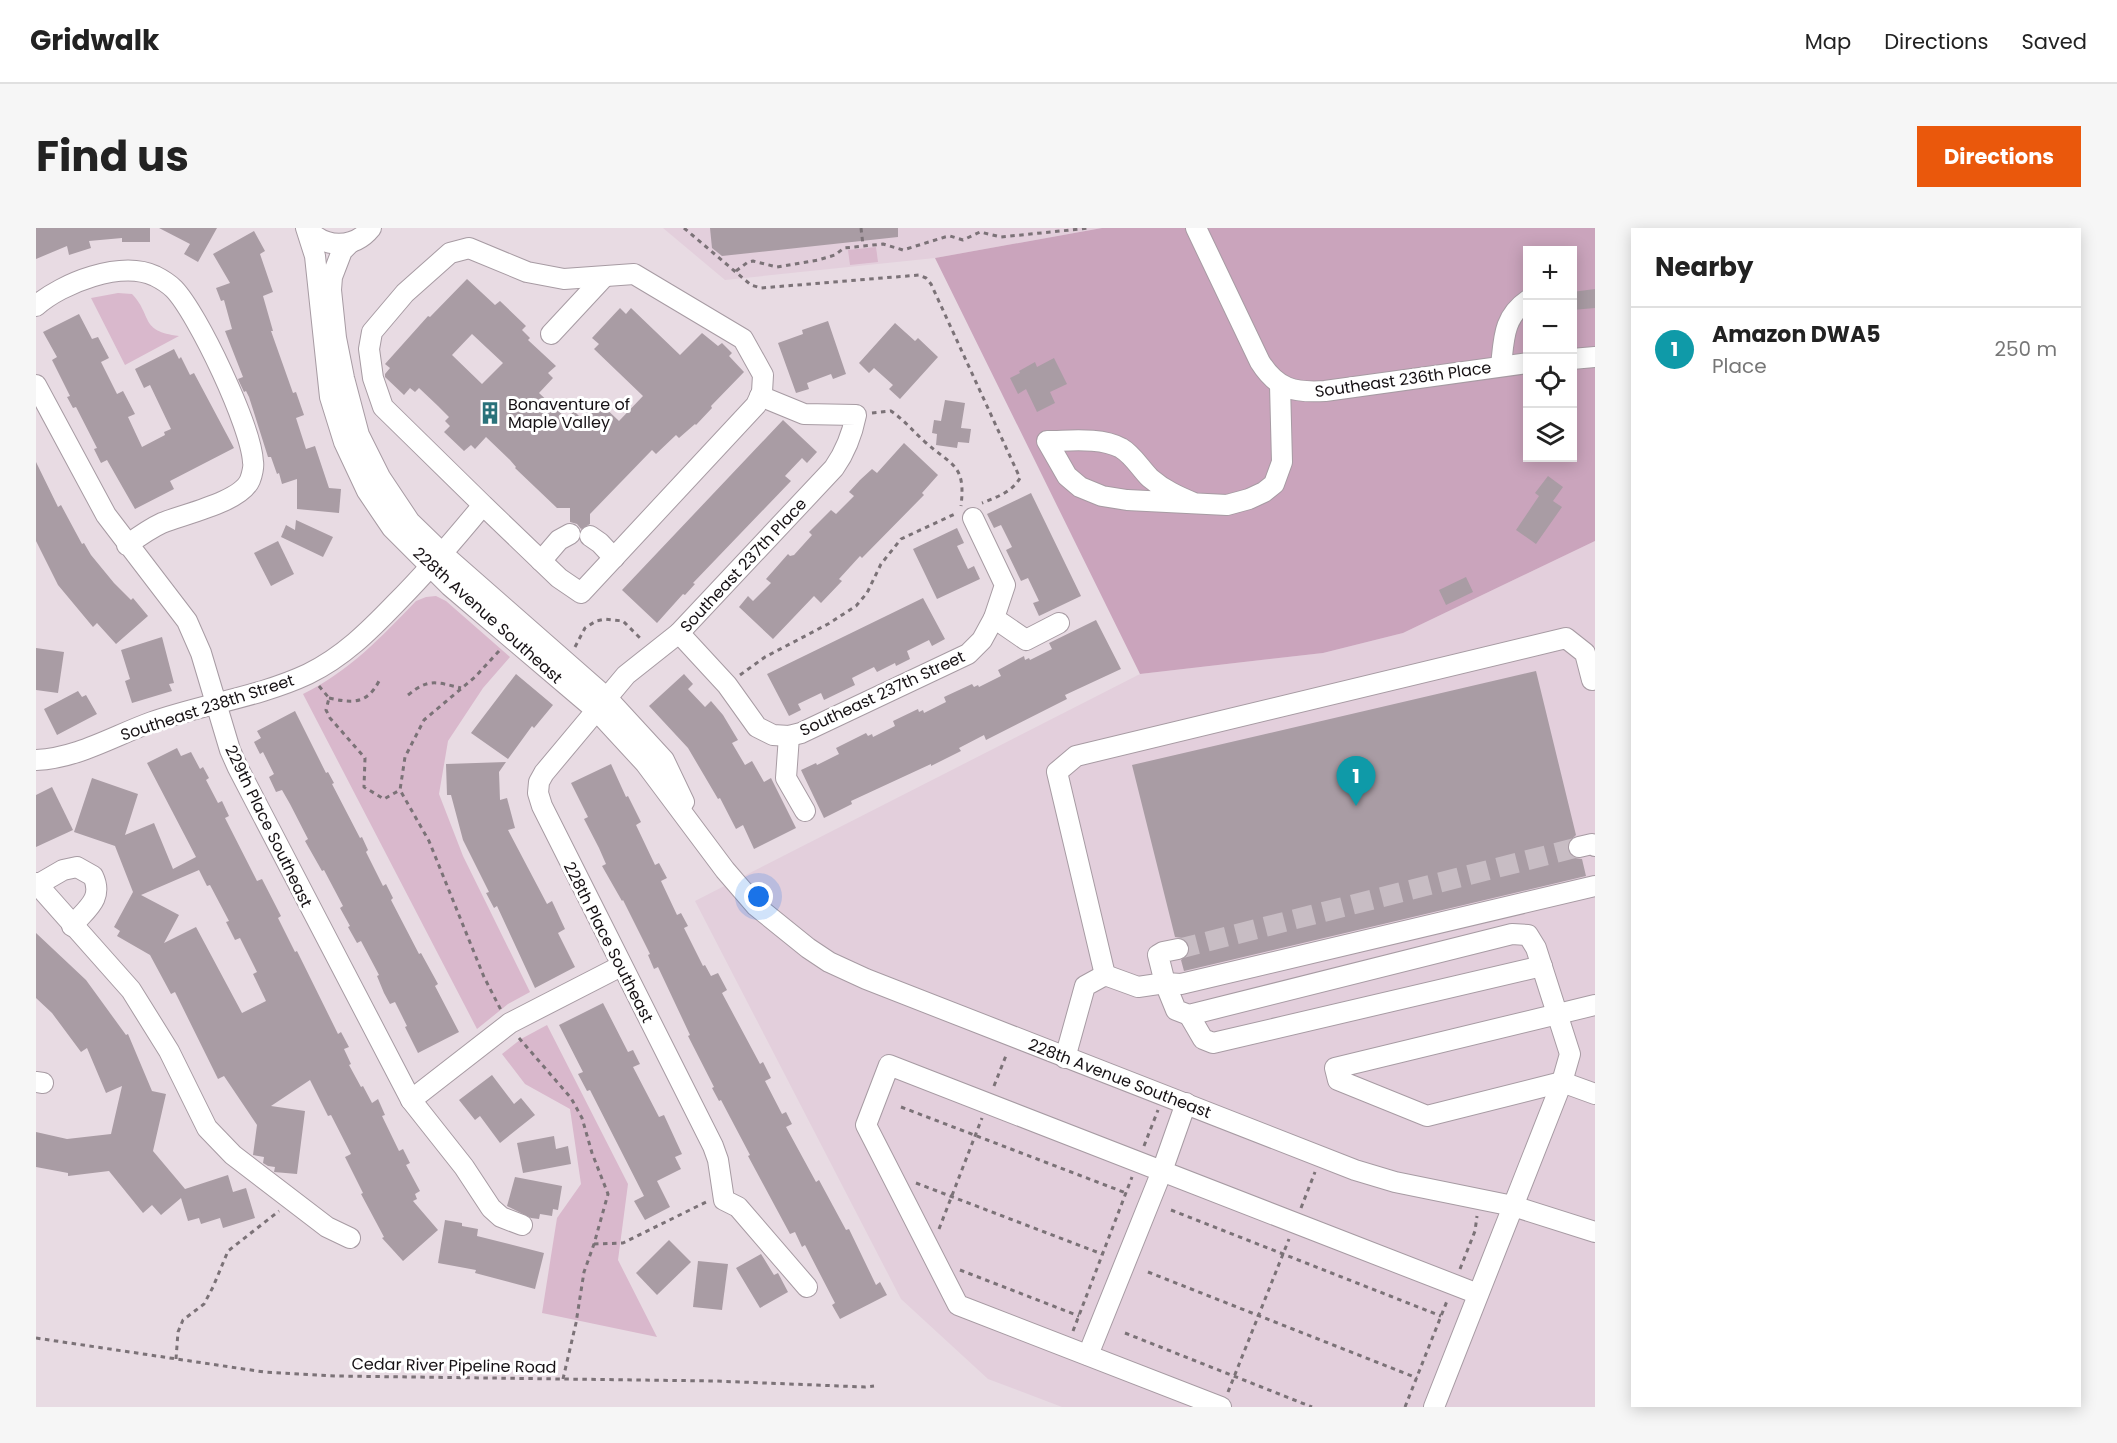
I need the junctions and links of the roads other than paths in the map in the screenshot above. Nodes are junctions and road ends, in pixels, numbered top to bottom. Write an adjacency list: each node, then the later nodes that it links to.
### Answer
1 (307, 228): 3 (street); 22 (street, 228th Avenue Southeast)
2 (1196, 228): 13 (street)
3 (367, 233): 22 (street, 228th Avenue Southeast)
4 (604, 277): 7 (street); 14 (street); 16 (street)
5 (1523, 303): 11 (street)
6 (36, 306): 20 (street)
7 (551, 334)
8 (1595, 357): 9 (street)
9 (1577, 359)
10 (1523, 363): 11 (street, Southeast 236th Place)
11 (1501, 366): 13 (street, Southeast 236th Place)
12 (36, 385): 20 (street, 229th Place Southeast)
13 (1280, 385): 15 (street)
14 (760, 396): 21 (street); 26 (street, Southeast 237th Place)
15 (1194, 503): 15 (street)
16 (483, 505): 22 (street, Southeast 238th Street); 23 (street)
17 (976, 511): 24 (street, Southeast 237th Street)
18 (570, 534): 23 (street)
19 (590, 536): 21 (street)
20 (127, 545): 28 (street, 229th Place Southeast)
21 (614, 558): 23 (street)
22 (437, 561): 28 (street, Southeast 238th Street); 29 (street, 228th Avenue Southeast); 29 (street, 228th Avenue Southeast)
23 (541, 561)
24 (994, 618): 25 (street); 30 (street, Southeast 237th Street)
25 (1059, 623)
26 (679, 633): 29 (street, Southeast 237th Place); 30 (street)
27 (1594, 683): 39 (street)
28 (216, 703): 31 (street, Southeast 238th Street); 47 (street, 229th Place Southeast)
29 (602, 705): 37 (street, 228th Place Southeast); 44 (street, 228th Avenue Southeast)
30 (789, 736): 32 (street)
31 (36, 760)
32 (805, 811)
33 (37, 884): 35 (street); 35 (street)
34 (1595, 886): 40 (street)
35 (72, 926): 53 (street)
36 (1178, 949): 40 (street)
37 (621, 966): 47 (street); 54 (street, 228th Place Southeast)
38 (1542, 966): 42 (street); 43 (street); 43 (street)
39 (1105, 975): 40 (street); 44 (street)
40 (1165, 983): 43 (street)
41 (1595, 1005): 42 (street)
42 (1559, 1014): 45 (street); 45 (street)
43 (1189, 1015)
44 (1065, 1058): 48 (street, 228th Avenue Southeast)
45 (1562, 1082): 46 (street); 50 (street)
46 (1595, 1094)
47 (411, 1100): 51 (street, 229th Place Southeast)
48 (1186, 1103): 49 (street); 50 (street, 228th Avenue Southeast)
49 (1162, 1171): 55 (street); 56 (street); 56 (street)
50 (1513, 1206): 52 (street, 228th Avenue Southeast); 55 (street)
51 (522, 1225)
52 (1595, 1233)
53 (350, 1238)
54 (807, 1287)
55 (1478, 1294): 58 (street)
56 (1088, 1355): 57 (street)
57 (1224, 1402)
58 (1434, 1407)

